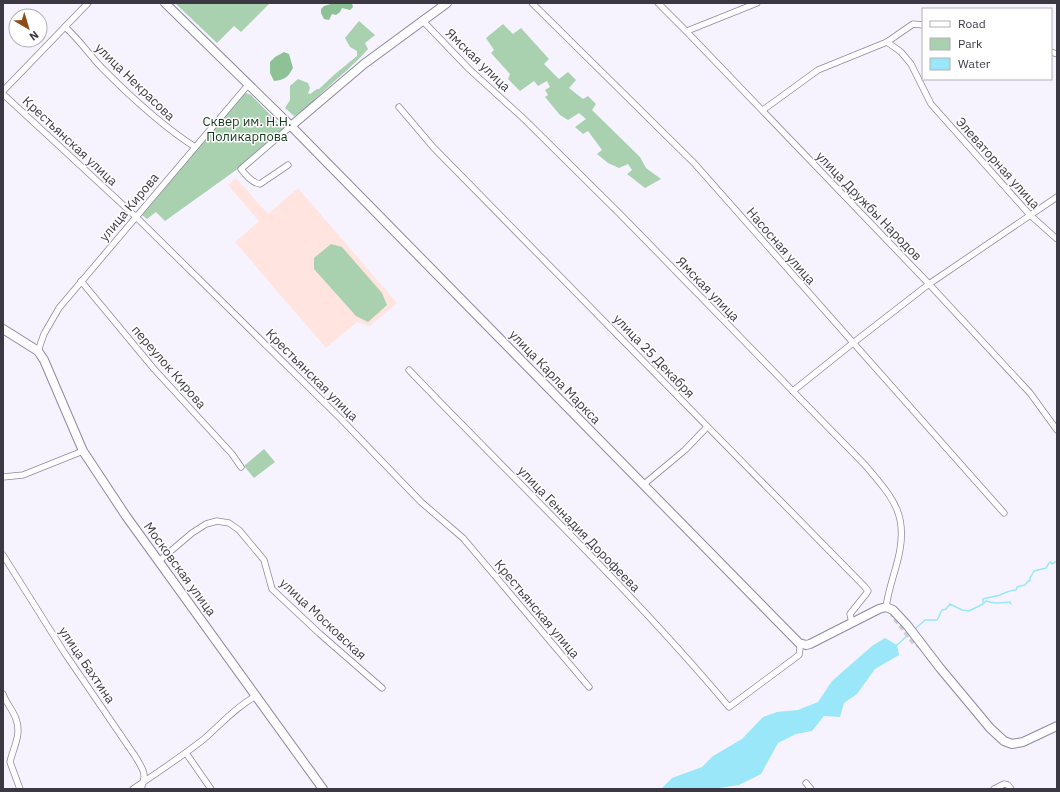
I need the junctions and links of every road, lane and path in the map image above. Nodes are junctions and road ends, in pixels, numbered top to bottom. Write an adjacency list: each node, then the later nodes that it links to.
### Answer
1 (88, 3): 9 (street)
2 (165, 3): 12 (street, улица Карла Маркса)
3 (447, 3): 7 (street)
4 (532, 3): 26 (street, Насосная улица)
5 (658, 3): 10 (street, улица Дружбы Народов)
6 (757, 3): 10 (street)
7 (422, 20): 16 (street); 29 (street, Ямская улица)
8 (922, 25): 11 (street)
9 (65, 27): 13 (street); 17 (street, улица Некрасова)
10 (687, 31): 15 (street, улица Дружбы Народов)
11 (887, 42): 15 (street); 20 (street, Элеваторная улица)
12 (248, 85): 16 (street, улица Карла Маркса); 17 (street, улица Кирова)
13 (3, 93): 21 (street, Крестьянская улица)
14 (399, 108): 30 (street, улица 25 Декабря)
15 (763, 110): 24 (street, улица Дружбы Народов)
16 (291, 126): 18 (street); 35 (street, улица Карла Маркса)
17 (195, 147): 21 (street, улица Кирова)
18 (288, 164)
19 (1057, 197): 20 (street)
20 (1030, 215): 22 (street, Элеваторная улица); 24 (street)
21 (136, 216): 23 (street, улица Кирова); 42 (street, Крестьянская улица)
22 (1057, 239)
23 (81, 281): 27 (street, улица Кирова); 33 (street, переулок Кирова)
24 (929, 284): 26 (street); 31 (street, улица Дружбы Народов)
25 (3, 329): 27 (street)
26 (853, 343): 29 (street); 36 (street, Насосная улица)
27 (38, 351): 32 (street, Московская улица)
28 (409, 370): 41 (street, улица Геннадия Дорофеева)
29 (793, 391): 39 (street, Ямская улица)
30 (707, 427): 35 (street); 40 (street, улица 25 Декабря)
31 (1057, 430)
32 (83, 451): 34 (street); 38 (street, Московская улица)
33 (241, 467)
34 (3, 477)
35 (644, 485): 41 (street, улица Карла Маркса)
36 (1004, 513)
37 (3, 555): 48 (street, улица Бахтина)
38 (159, 561): 43 (street, улица Московская); 45 (street, Московская улица)
39 (890, 608): 40 (street); 46 (street)
40 (852, 623): 41 (street)
41 (798, 643)
42 (589, 687)
43 (382, 688)
44 (3, 694): 50 (street)
45 (256, 696): 47 (street); 54 (street, Московская улица)
46 (1057, 726)
47 (186, 753): 48 (street); 53 (street)
48 (144, 782): 51 (street); 52 (street, улица Бахтина)
49 (806, 783): 55 (street)
50 (20, 789)
51 (133, 789)
52 (142, 789)
53 (211, 789)
54 (323, 789)
55 (811, 789)
56 (994, 789): 57 (street)
57 (1011, 789)

